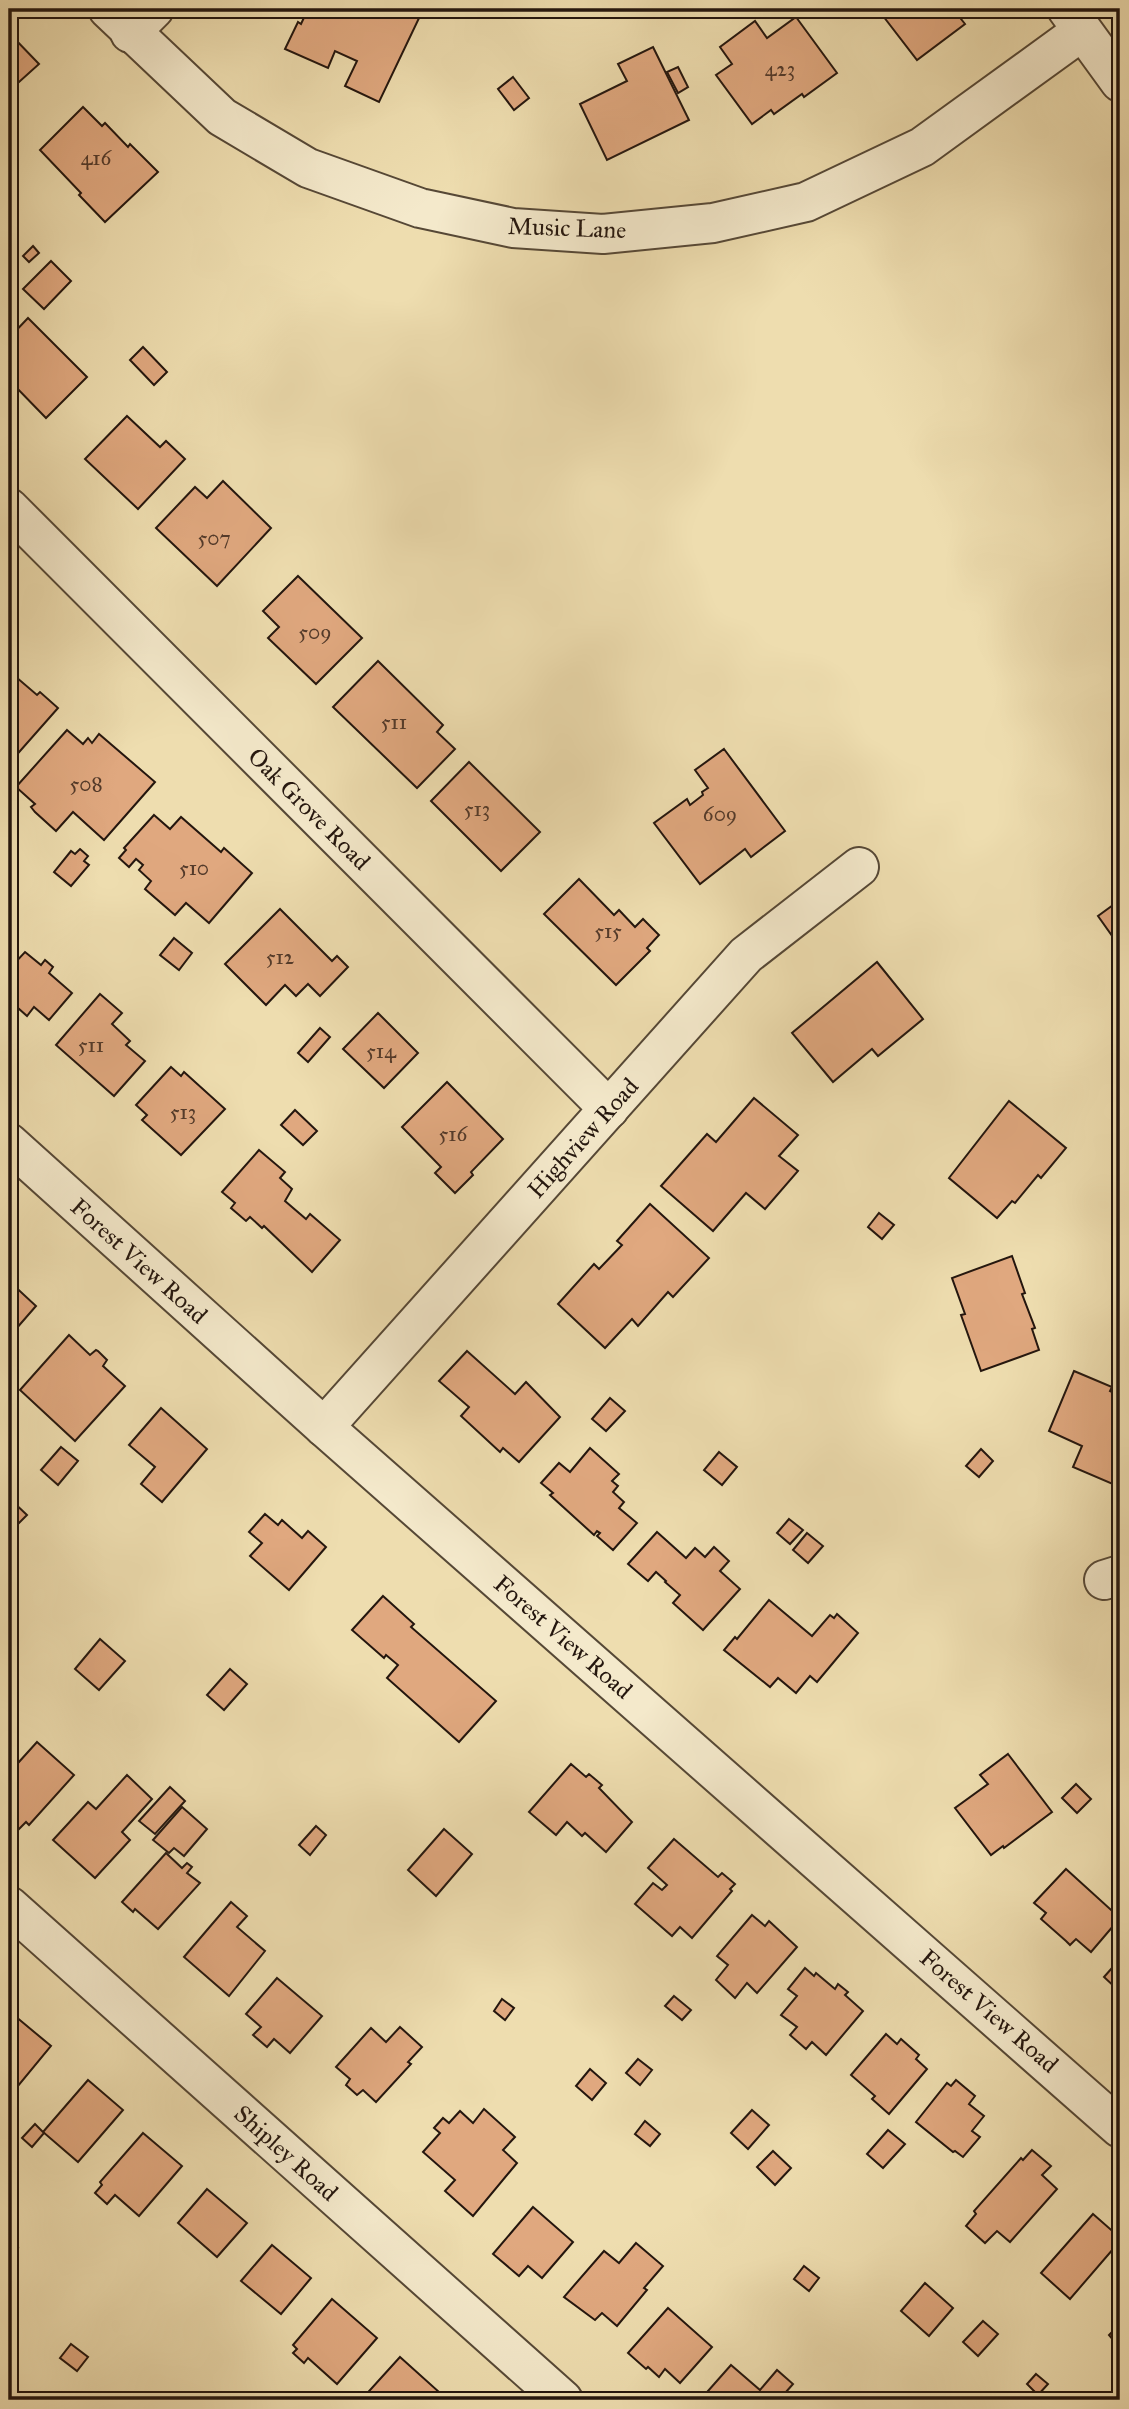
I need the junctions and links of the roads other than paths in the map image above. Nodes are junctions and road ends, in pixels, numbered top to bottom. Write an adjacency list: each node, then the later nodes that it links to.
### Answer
1 (131, 17): 2 (street, Music Lane)
2 (1074, 20): 3 (street)
3 (1120, 82)
4 (9, 508): 6 (street, Oak Grove Road)
5 (859, 867): 6 (street, Highview Road)
6 (609, 1109): 8 (street, Highview Road)
7 (9, 1143): 8 (street, Forest View Road)
8 (324, 1427): 10 (street, Forest View Road)
9 (9, 1906): 11 (street, Shipley Road)
10 (1120, 2128)
11 (563, 2400)

